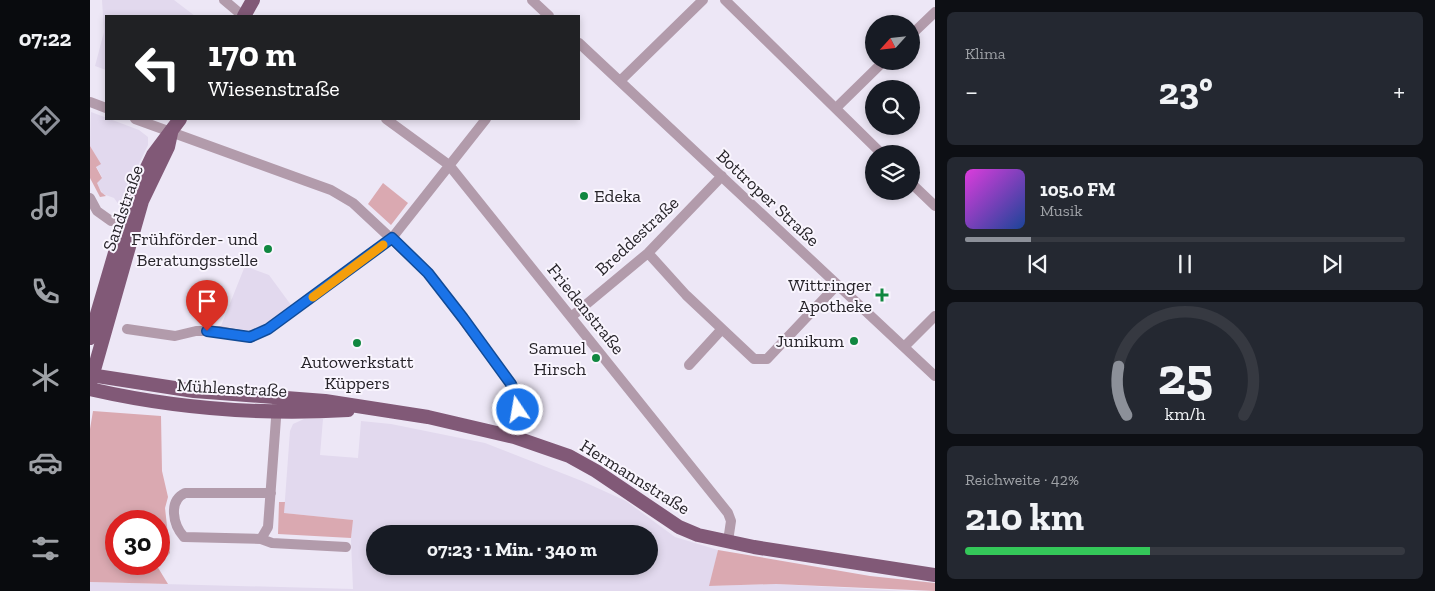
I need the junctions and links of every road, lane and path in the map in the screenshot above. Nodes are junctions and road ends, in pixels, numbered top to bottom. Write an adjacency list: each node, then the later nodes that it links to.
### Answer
1 (224, 0): 7 (street)
2 (253, 0): 8 (main road)
3 (532, 0): 9 (street)
4 (703, 0): 13 (street)
5 (725, 0): 16 (street)
6 (935, 12): 10 (street)
7 (243, 15)
8 (245, 15)
9 (548, 15)
10 (920, 26)
11 (580, 44): 13 (street, Bottroper Straße)
12 (875, 70): 16 (street)
13 (620, 80): 24 (street, Bottroper Straße)
14 (90, 102): 15 (street)
15 (105, 108)
16 (836, 108): 22 (street)
17 (138, 120): 21 (street)
18 (179, 120): 21 (main road, Sandstraße)
19 (387, 120): 23 (street, Friedenstraße)
20 (485, 120): 23 (street)
21 (171, 133): 29 (street); 36 (main road, Sandstraße); 40 (main road, Sandstraße)
22 (873, 145)
23 (450, 165): 29 (street); 32 (street, Friedenstraße)
24 (722, 176): 30 (street, Breddestraße); 31 (street, Bottroper Straße)
25 (920, 192): 27 (street)
26 (90, 198): 28 (street)
27 (935, 206)
28 (111, 221)
29 (392, 238): 34 (street); 42 (street)
30 (648, 253): 32 (street, Breddestraße); 35 (street)
31 (837, 285): 35 (street); 37 (street, Bottroper Straße)
32 (571, 316): 45 (street, Friedenstraße)
33 (935, 316): 37 (street)
34 (127, 329)
35 (722, 329): 38 (street)
36 (90, 338)
37 (904, 347): 39 (street, Bottroper Straße)
38 (689, 365)
39 (935, 376)
40 (91, 381): 41 (main road, Mühlenstraße)
41 (277, 403): 42 (main road, Mühlenstraße); 43 (street)
42 (514, 437): 45 (main road, Hermannstraße)
43 (271, 493): 44 (street); 44 (street)
44 (261, 539): 46 (street)
45 (728, 541): 47 (main road, Hermannstraße)
46 (346, 547)
47 (935, 575)

